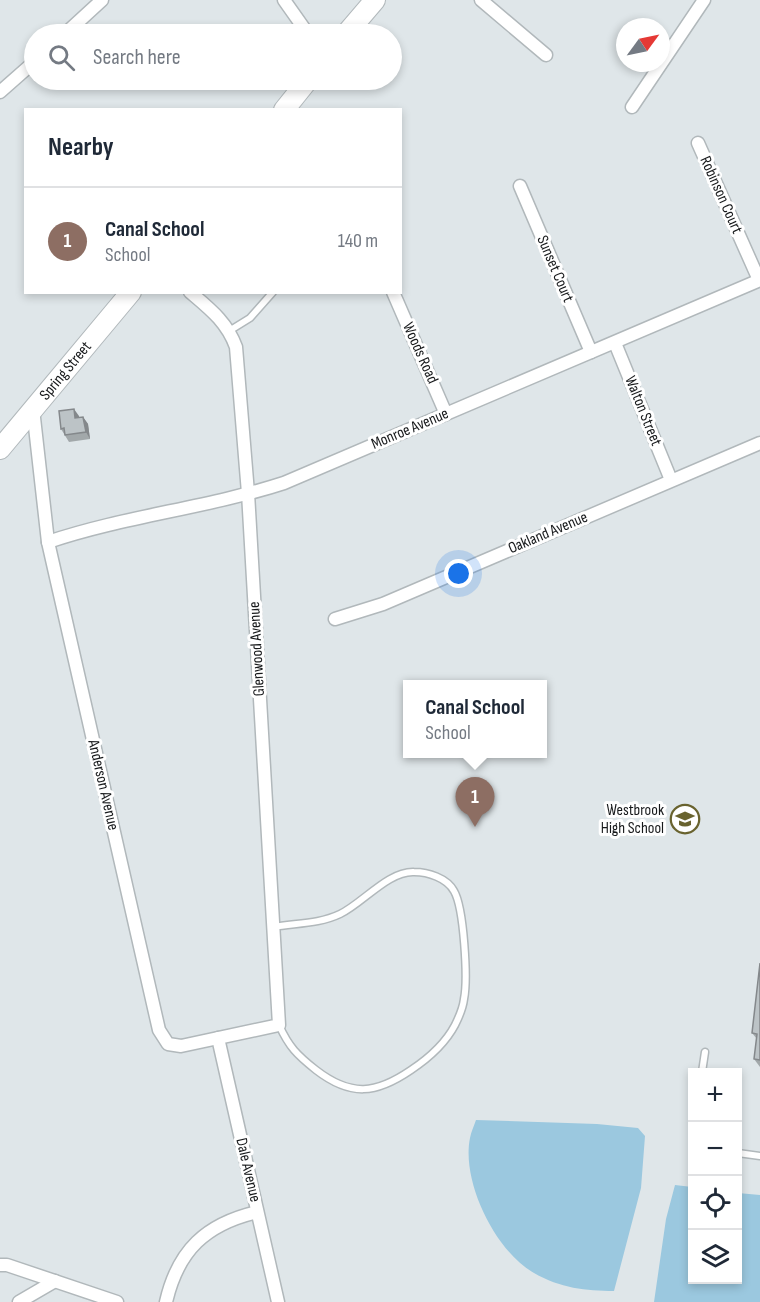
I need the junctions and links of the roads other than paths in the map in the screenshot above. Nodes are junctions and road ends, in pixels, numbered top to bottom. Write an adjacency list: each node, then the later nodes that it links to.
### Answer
1 (102, 0): 6 (street)
2 (284, 0): 7 (street)
3 (375, 0): 8 (main road)
4 (481, 0): 9 (street)
5 (704, 0): 13 (street)
6 (76, 24)
7 (301, 24)
8 (355, 24)
9 (546, 55)
10 (24, 71): 12 (street)
11 (300, 90): 14 (main road)
12 (0, 93)
13 (632, 106)
14 (286, 108)
15 (698, 143): 17 (street, Robinson Court)
16 (520, 186): 24 (street, Sunset Court)
17 (759, 280): 23 (street, Monroe Avenue)
18 (129, 294): 25 (main road, Spring Street)
19 (192, 294): 22 (street, Glenwood Avenue)
20 (271, 294): 22 (lane)
21 (394, 294): 26 (street, Woods Road)
22 (230, 331): 30 (street, Glenwood Avenue)
23 (615, 343): 24 (street, Monroe Avenue); 29 (street, Walton Street)
24 (591, 352): 26 (street, Monroe Avenue)
25 (33, 409): 28 (main road, Spring Street); 31 (street, Anderson Avenue)
26 (446, 414): 30 (street, Monroe Avenue)
27 (760, 443): 29 (street, Oakland Avenue)
28 (0, 449)
29 (671, 480): 32 (street, Oakland Avenue)
30 (248, 493): 31 (street, Monroe Avenue); 33 (street, Glenwood Avenue)
31 (48, 542): 35 (street, Anderson Avenue)
32 (335, 619)
33 (273, 927): 34 (street, Glenwood Avenue); 34 (lane)
34 (279, 1025): 35 (street, Anderson Avenue)
35 (218, 1038): 40 (street, Dale Avenue)
36 (705, 1052): 37 (lane)
37 (703, 1068)
38 (742, 1153): 39 (lane)
39 (760, 1156)
40 (257, 1212): 45 (street); 46 (street, Dale Avenue)
41 (0, 1265): 42 (street)
42 (56, 1281): 43 (street); 44 (street)
43 (20, 1302)
44 (117, 1302)
45 (166, 1302)
46 (278, 1302)

